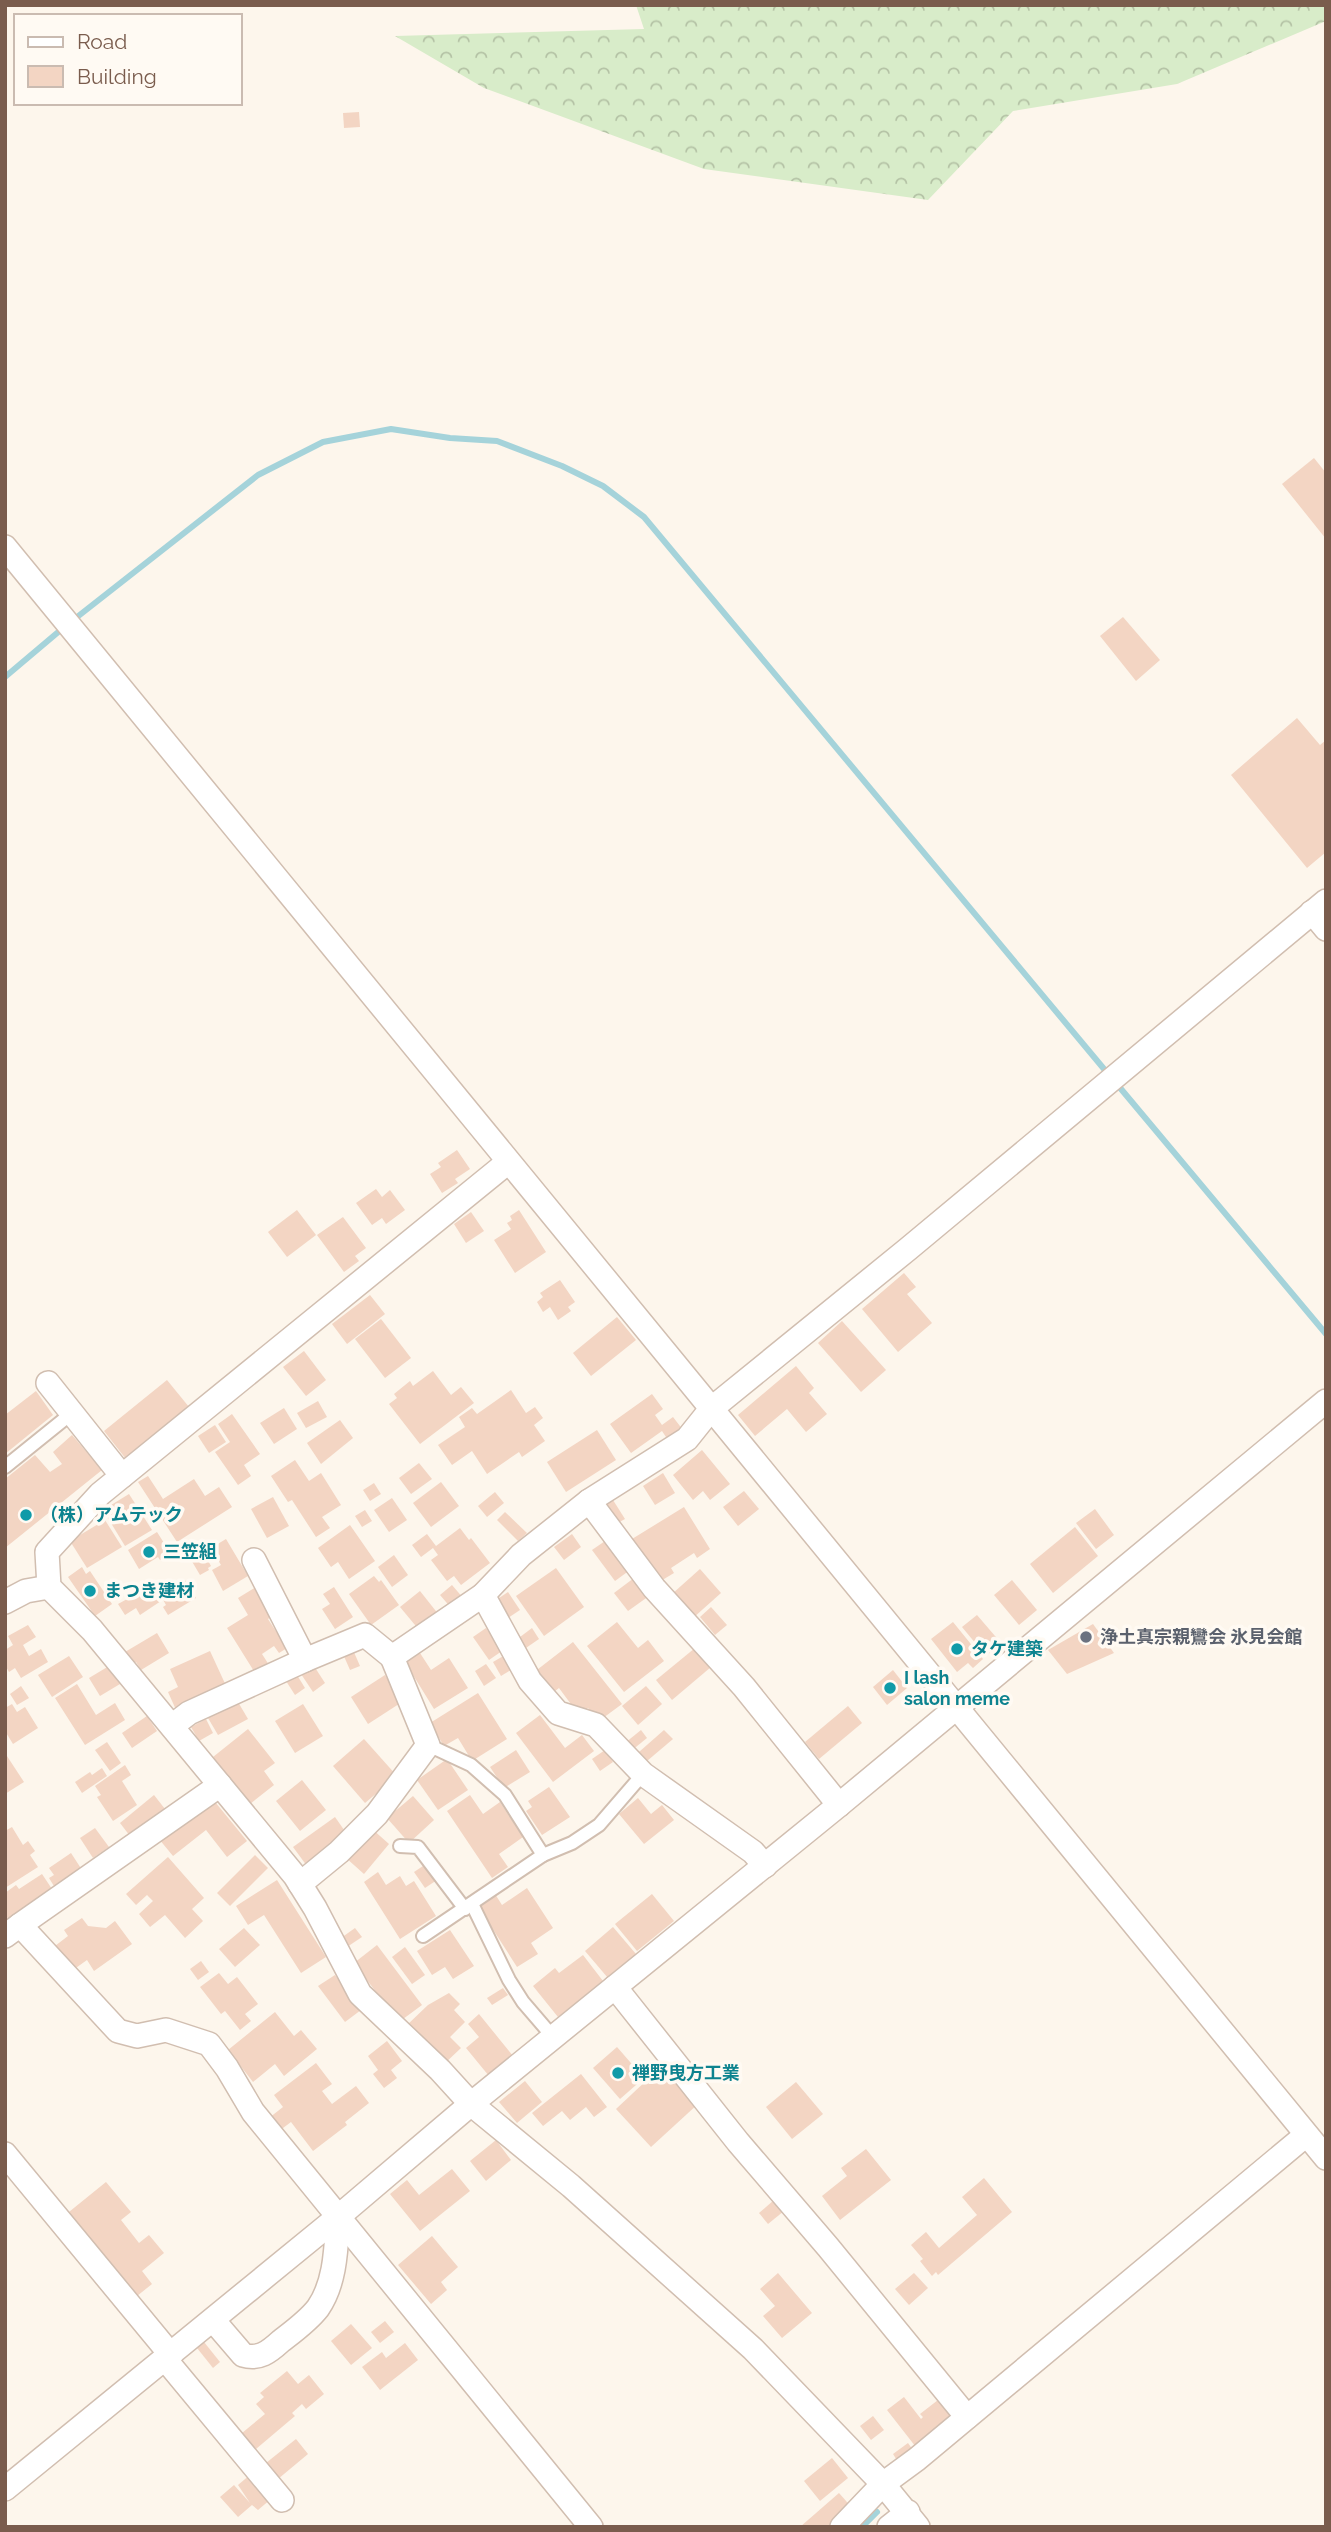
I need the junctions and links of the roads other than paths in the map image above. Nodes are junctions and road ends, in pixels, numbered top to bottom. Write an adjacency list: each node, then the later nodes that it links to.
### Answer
1 (5, 547): 3 (street)
2 (1321, 914): 6 (street)
3 (508, 1162): 6 (street); 9 (street)
4 (48, 1383): 7 (street)
5 (1326, 1401): 17 (street)
6 (711, 1409): 10 (street); 17 (street)
7 (72, 1413): 8 (lane); 9 (street)
8 (5, 1467)
9 (122, 1476): 12 (street)
10 (589, 1501): 13 (street); 22 (street)
11 (254, 1560): 16 (street)
12 (49, 1587): 14 (street); 18 (street)
13 (483, 1595): 15 (street); 20 (street)
14 (7, 1599)
15 (391, 1657): 16 (street); 19 (street)
16 (305, 1660): 18 (street)
17 (957, 1708): 22 (street); 33 (street)
18 (172, 1726): 21 (street)
19 (428, 1745): 24 (lane); 26 (street)
20 (643, 1774): 24 (lane); 25 (street)
21 (220, 1785): 26 (street); 28 (street)
22 (839, 1805): 25 (street)
23 (400, 1846): 27 (lane)
24 (543, 1854): 27 (lane)
25 (765, 1866): 30 (street)
26 (300, 1884): 32 (street)
27 (469, 1907): 29 (lane); 31 (lane)
28 (13, 1930): 36 (street)
29 (424, 1936)
30 (615, 1987): 31 (street); 39 (street)
31 (553, 2037): 32 (street)
32 (471, 2104): 36 (street); 40 (street)
33 (1307, 2135): 35 (street); 39 (street)
34 (5, 2154): 38 (street)
35 (1326, 2158)
36 (338, 2217): 37 (street); 37 (street); 44 (street)
37 (213, 2320): 38 (street)
38 (168, 2357): 41 (street); 42 (street)
39 (967, 2417): 40 (street)
40 (883, 2484): 43 (street); 45 (street)
41 (5, 2489)
42 (282, 2500)
43 (913, 2519): 46 (street)
44 (591, 2527)
45 (842, 2527)
46 (889, 2527)

